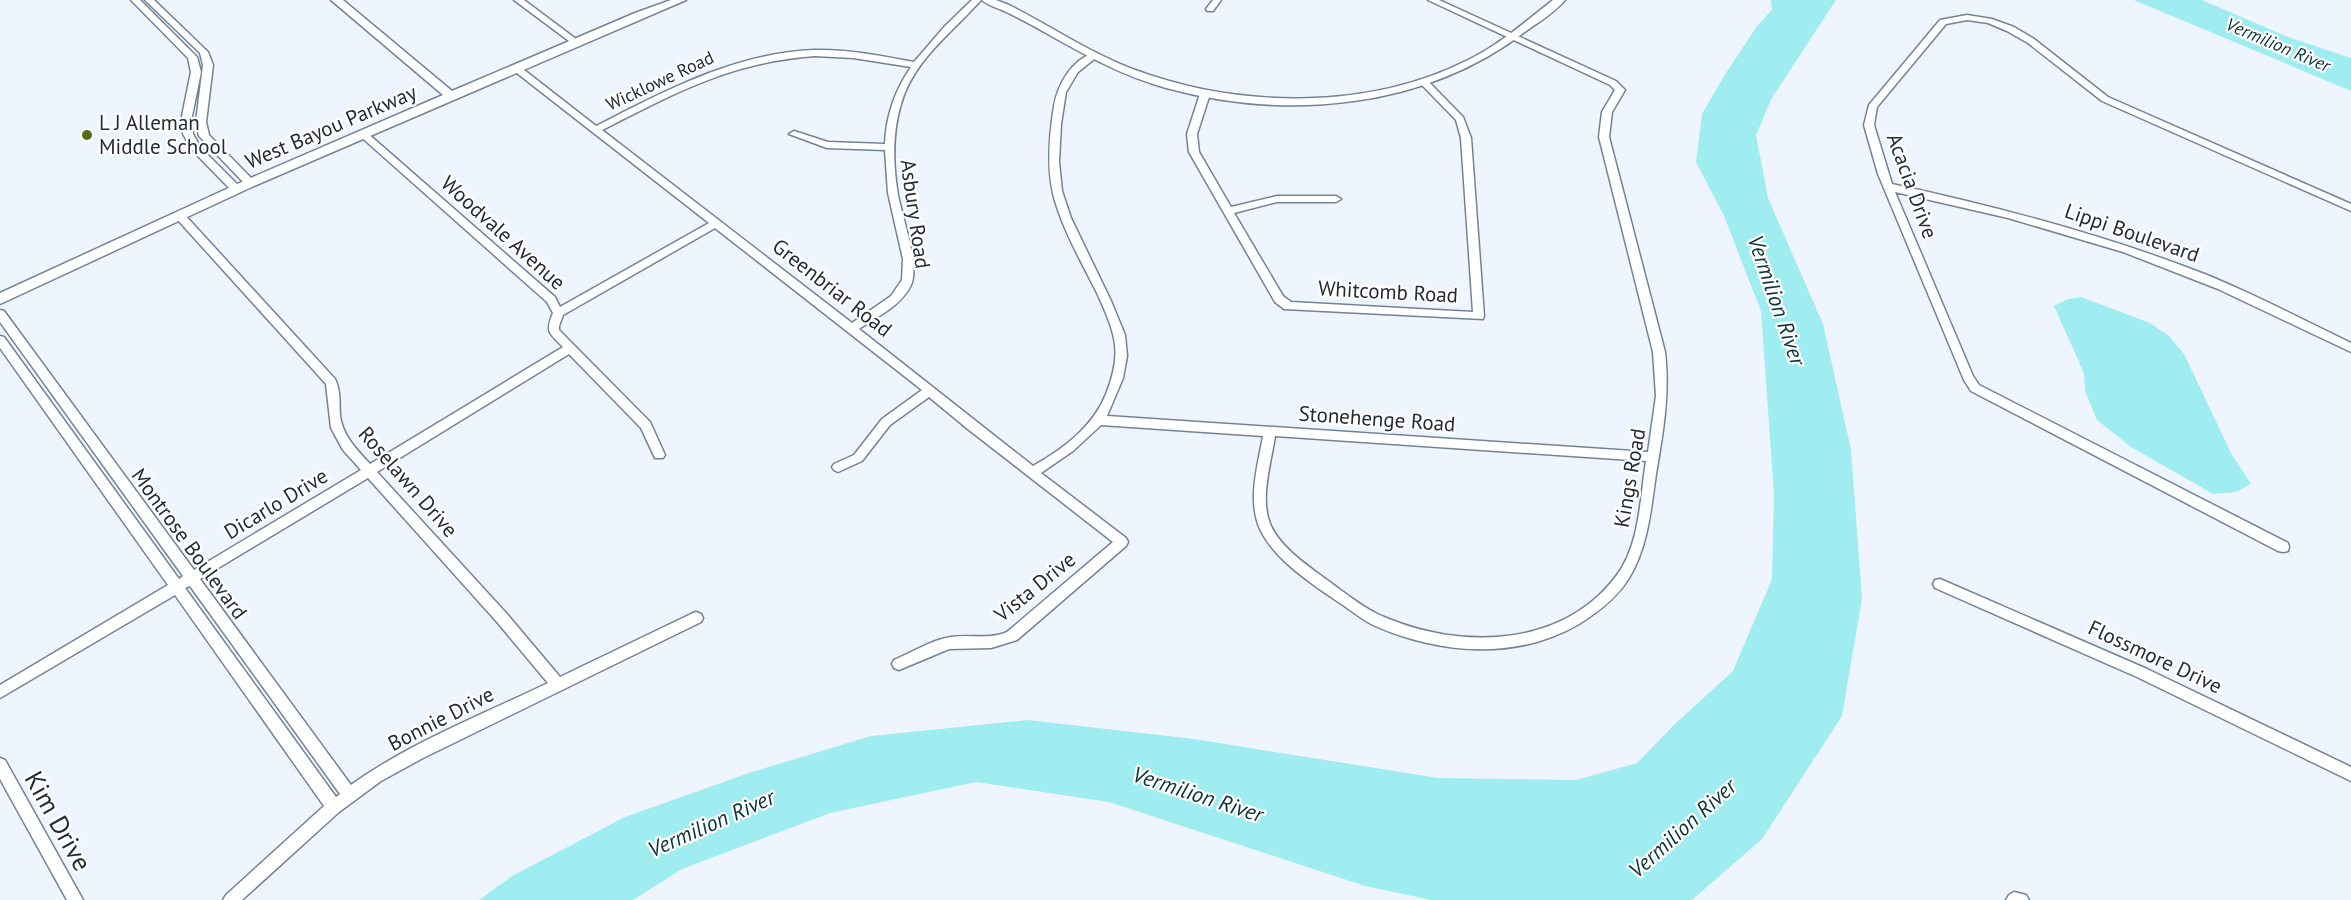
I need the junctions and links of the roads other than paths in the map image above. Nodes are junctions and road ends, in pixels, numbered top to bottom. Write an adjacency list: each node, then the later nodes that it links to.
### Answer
1 (135, 0): 13 (street)
2 (149, 0): 12 (street)
3 (336, 0): 25 (street)
4 (518, 0): 15 (street)
5 (681, 0): 15 (street, West Bayou Parkway)
6 (977, 0): 19 (street, Asbury Road)
7 (987, 0): 18 (street)
8 (1218, 0): 11 (street)
9 (1432, 0): 14 (street, Kings Road)
10 (1560, 0): 14 (street)
11 (1210, 9)
12 (163, 13): 13 (street); 16 (street)
13 (152, 17): 17 (street)
14 (1511, 37): 21 (street); 51 (street, Kings Road)
15 (576, 42): 20 (street, West Bayou Parkway)
16 (198, 46): 17 (street); 22 (street)
17 (188, 51): 23 (street)
18 (1093, 56): 24 (street); 48 (street)
19 (915, 65): 26 (street, Wicklowe Road); 31 (street, Asbury Road)
20 (516, 68): 25 (street, West Bayou Parkway); 26 (street, Greenbriar Road)
21 (1424, 82): 24 (street); 37 (street, Whitcomb Road)
22 (205, 91): 23 (street); 29 (street)
23 (192, 94): 30 (street)
24 (1205, 94): 37 (street, Whitcomb Road)
25 (451, 96): 28 (street, West Bayou Parkway)
26 (597, 129): 39 (street, Greenbriar Road)
27 (794, 134): 31 (street)
28 (363, 135): 32 (street, West Bayou Parkway); 41 (street, Woodvale Avenue)
29 (204, 136): 30 (street); 32 (street)
30 (191, 141): 34 (street)
31 (888, 147): 43 (street, Asbury Road)
32 (250, 183): 34 (street, West Bayou Parkway)
33 (1889, 187): 36 (street, Acacia Drive); 46 (street, Lippi Boulevard); 56 (street, Acacia Drive)
34 (236, 189): 38 (street, West Bayou Parkway)
35 (1336, 199): 37 (street)
36 (2351, 208)
37 (1227, 211)
38 (180, 216): 40 (street, West Bayou Parkway); 53 (street, Roselawn Drive)
39 (716, 223): 41 (street); 43 (street, Greenbriar Road)
40 (0, 299)
41 (558, 313): 45 (street, Woodvale Avenue)
42 (0, 314): 57 (street, Montrose Boulevard)
43 (852, 328): 47 (street, Greenbriar Road)
44 (0, 340): 59 (street, Montrose Boulevard)
45 (570, 348): 50 (street, Woodvale Avenue); 53 (street, Dicarlo Drive)
46 (2351, 348)
47 (930, 390): 52 (street); 54 (street, Greenbriar Road)
48 (1099, 420): 49 (street, Stonehenge Road); 54 (street)
49 (1270, 432): 51 (street, Stonehenge Road); 51 (street, Kings Road)
50 (659, 455)
51 (1653, 457)
52 (838, 467)
53 (369, 471): 57 (street, Dicarlo Drive); 62 (street, Roselawn Drive)
54 (1033, 472): 55 (street, Greenbriar Road)
55 (1122, 542): 61 (street, Vista Drive)
56 (2283, 547)
57 (190, 578): 59 (street, Dicarlo Drive); 66 (street, Montrose Boulevard)
58 (1940, 584): 65 (street, Flossmore Drive)
59 (177, 586): 63 (street, Dicarlo Drive); 67 (street, Montrose Boulevard)
60 (696, 618): 62 (street, Bonnie Drive)
61 (899, 664)
62 (558, 685): 66 (street, Bonnie Drive)
63 (0, 692)
64 (0, 765): 68 (street, Kim Drive)
65 (2351, 774)
66 (349, 794): 67 (street, Bonnie Drive)
67 (334, 807): 69 (street, Bonnie Drive)
68 (75, 900)
69 (231, 900)
70 (2014, 900): 71 (street)
71 (2021, 900)

